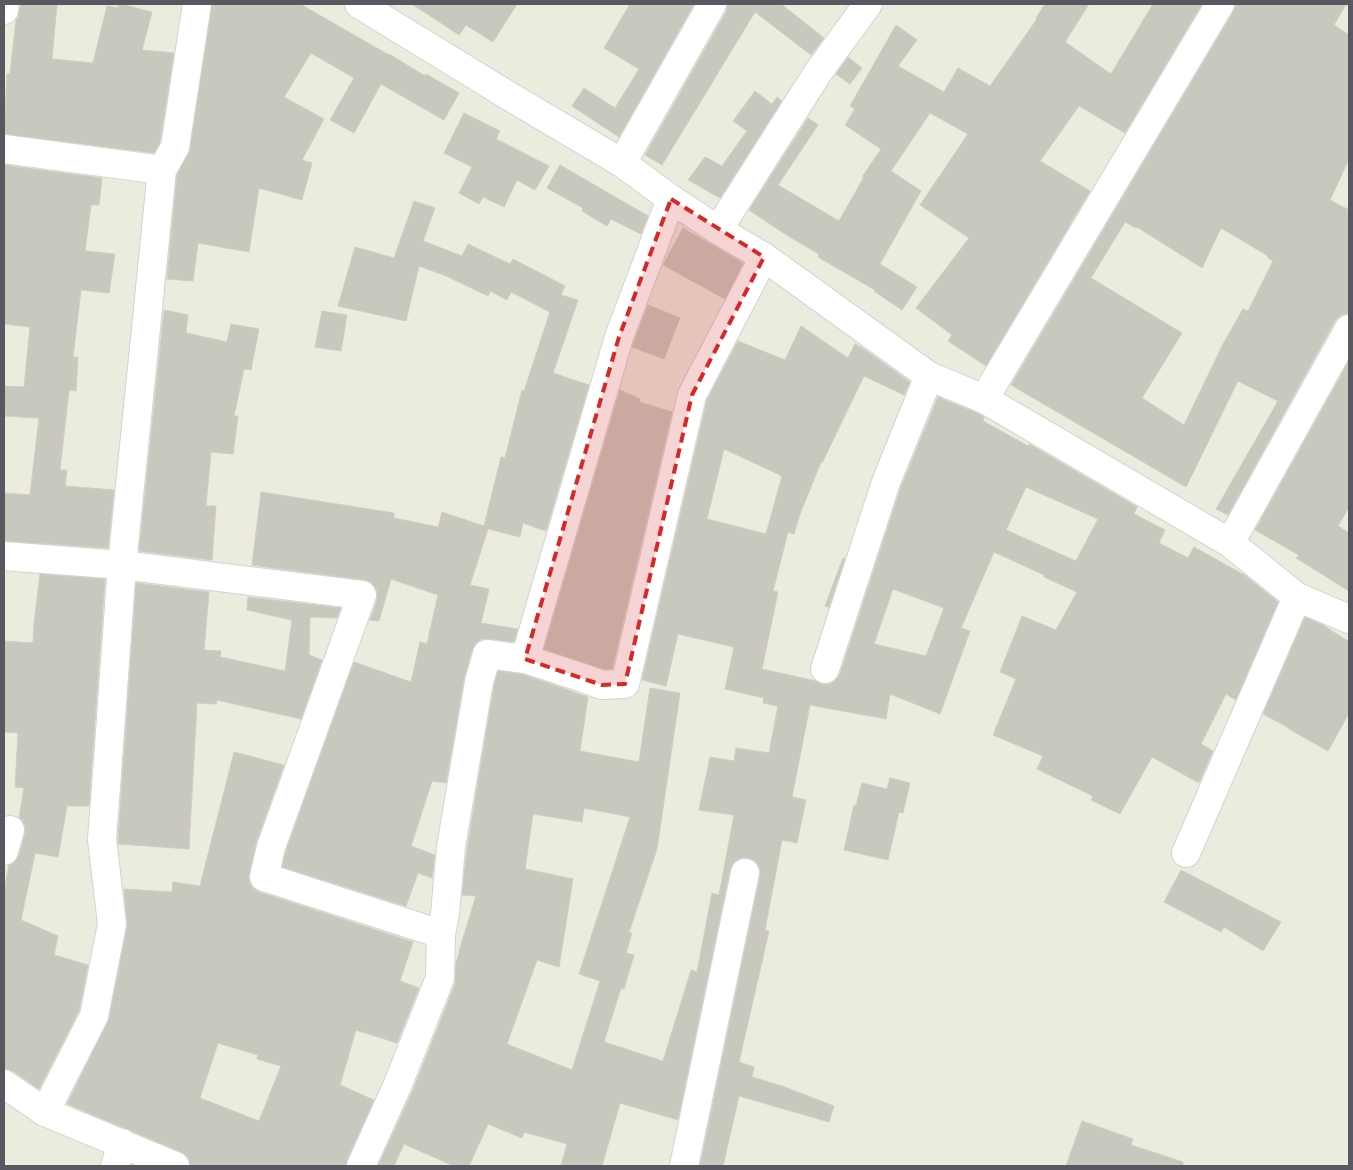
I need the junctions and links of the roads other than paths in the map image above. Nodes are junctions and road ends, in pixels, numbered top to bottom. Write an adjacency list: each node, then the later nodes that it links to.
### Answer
1 (5, 4): 7 (street)
2 (197, 4): 10 (street)
3 (359, 4): 9 (street)
4 (712, 4): 9 (street)
5 (868, 4): 12 (street)
6 (1220, 4): 16 (street)
7 (4, 10)
8 (4, 149): 10 (street)
9 (622, 163): 11 (street)
10 (162, 170): 19 (street)
11 (671, 199): 12 (street); 22 (street)
12 (718, 230): 13 (street)
13 (764, 258): 15 (street); 22 (street)
14 (1349, 329): 17 (street)
15 (929, 376): 16 (street); 23 (street)
16 (984, 399): 17 (street)
17 (1230, 543): 20 (street)
18 (4, 556): 19 (street)
19 (122, 565): 26 (street); 28 (street)
20 (1297, 597): 21 (street); 24 (street)
21 (1349, 618)
22 (525, 659): 26 (street)
23 (825, 670)
24 (1186, 853)
25 (745, 873): 32 (street)
26 (441, 934): 31 (street)
27 (4, 1084): 28 (street)
28 (45, 1112): 29 (street)
29 (119, 1155): 30 (street)
30 (175, 1166)
31 (361, 1166)
32 (684, 1166)

